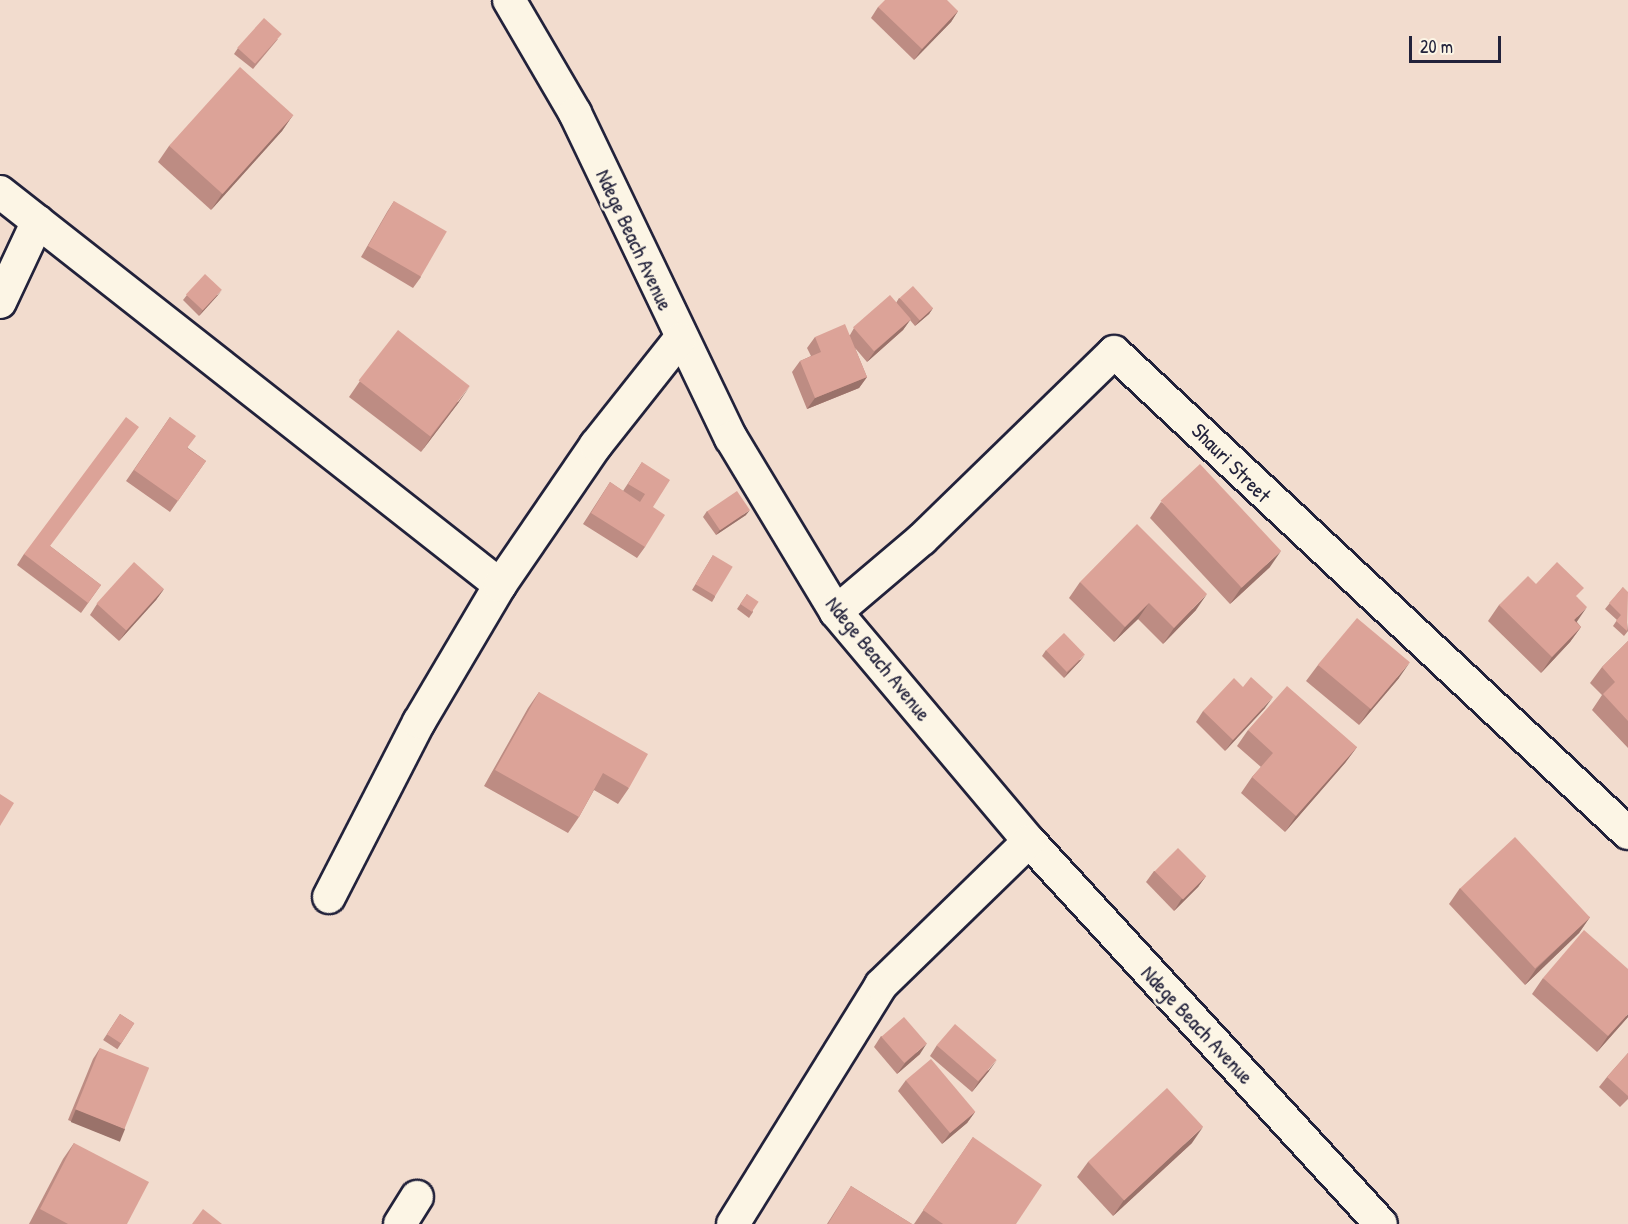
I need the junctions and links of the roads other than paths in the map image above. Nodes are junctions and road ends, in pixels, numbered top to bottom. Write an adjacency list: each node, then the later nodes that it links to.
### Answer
1 (509, 0): 5 (street, Ndege Beach Avenue)
2 (0, 192): 3 (street)
3 (38, 221): 4 (street); 6 (street)
4 (0, 302)
5 (680, 339): 6 (street); 7 (street, Ndege Beach Avenue)
6 (500, 585): 10 (street)
7 (836, 612): 8 (street, Shauri Street); 9 (street, Ndege Beach Avenue)
8 (1628, 833)
9 (1029, 841): 13 (street); 14 (street, Ndege Beach Avenue)
10 (329, 897)
11 (417, 1197): 12 (street)
12 (400, 1224)
13 (733, 1224)
14 (1381, 1224)

